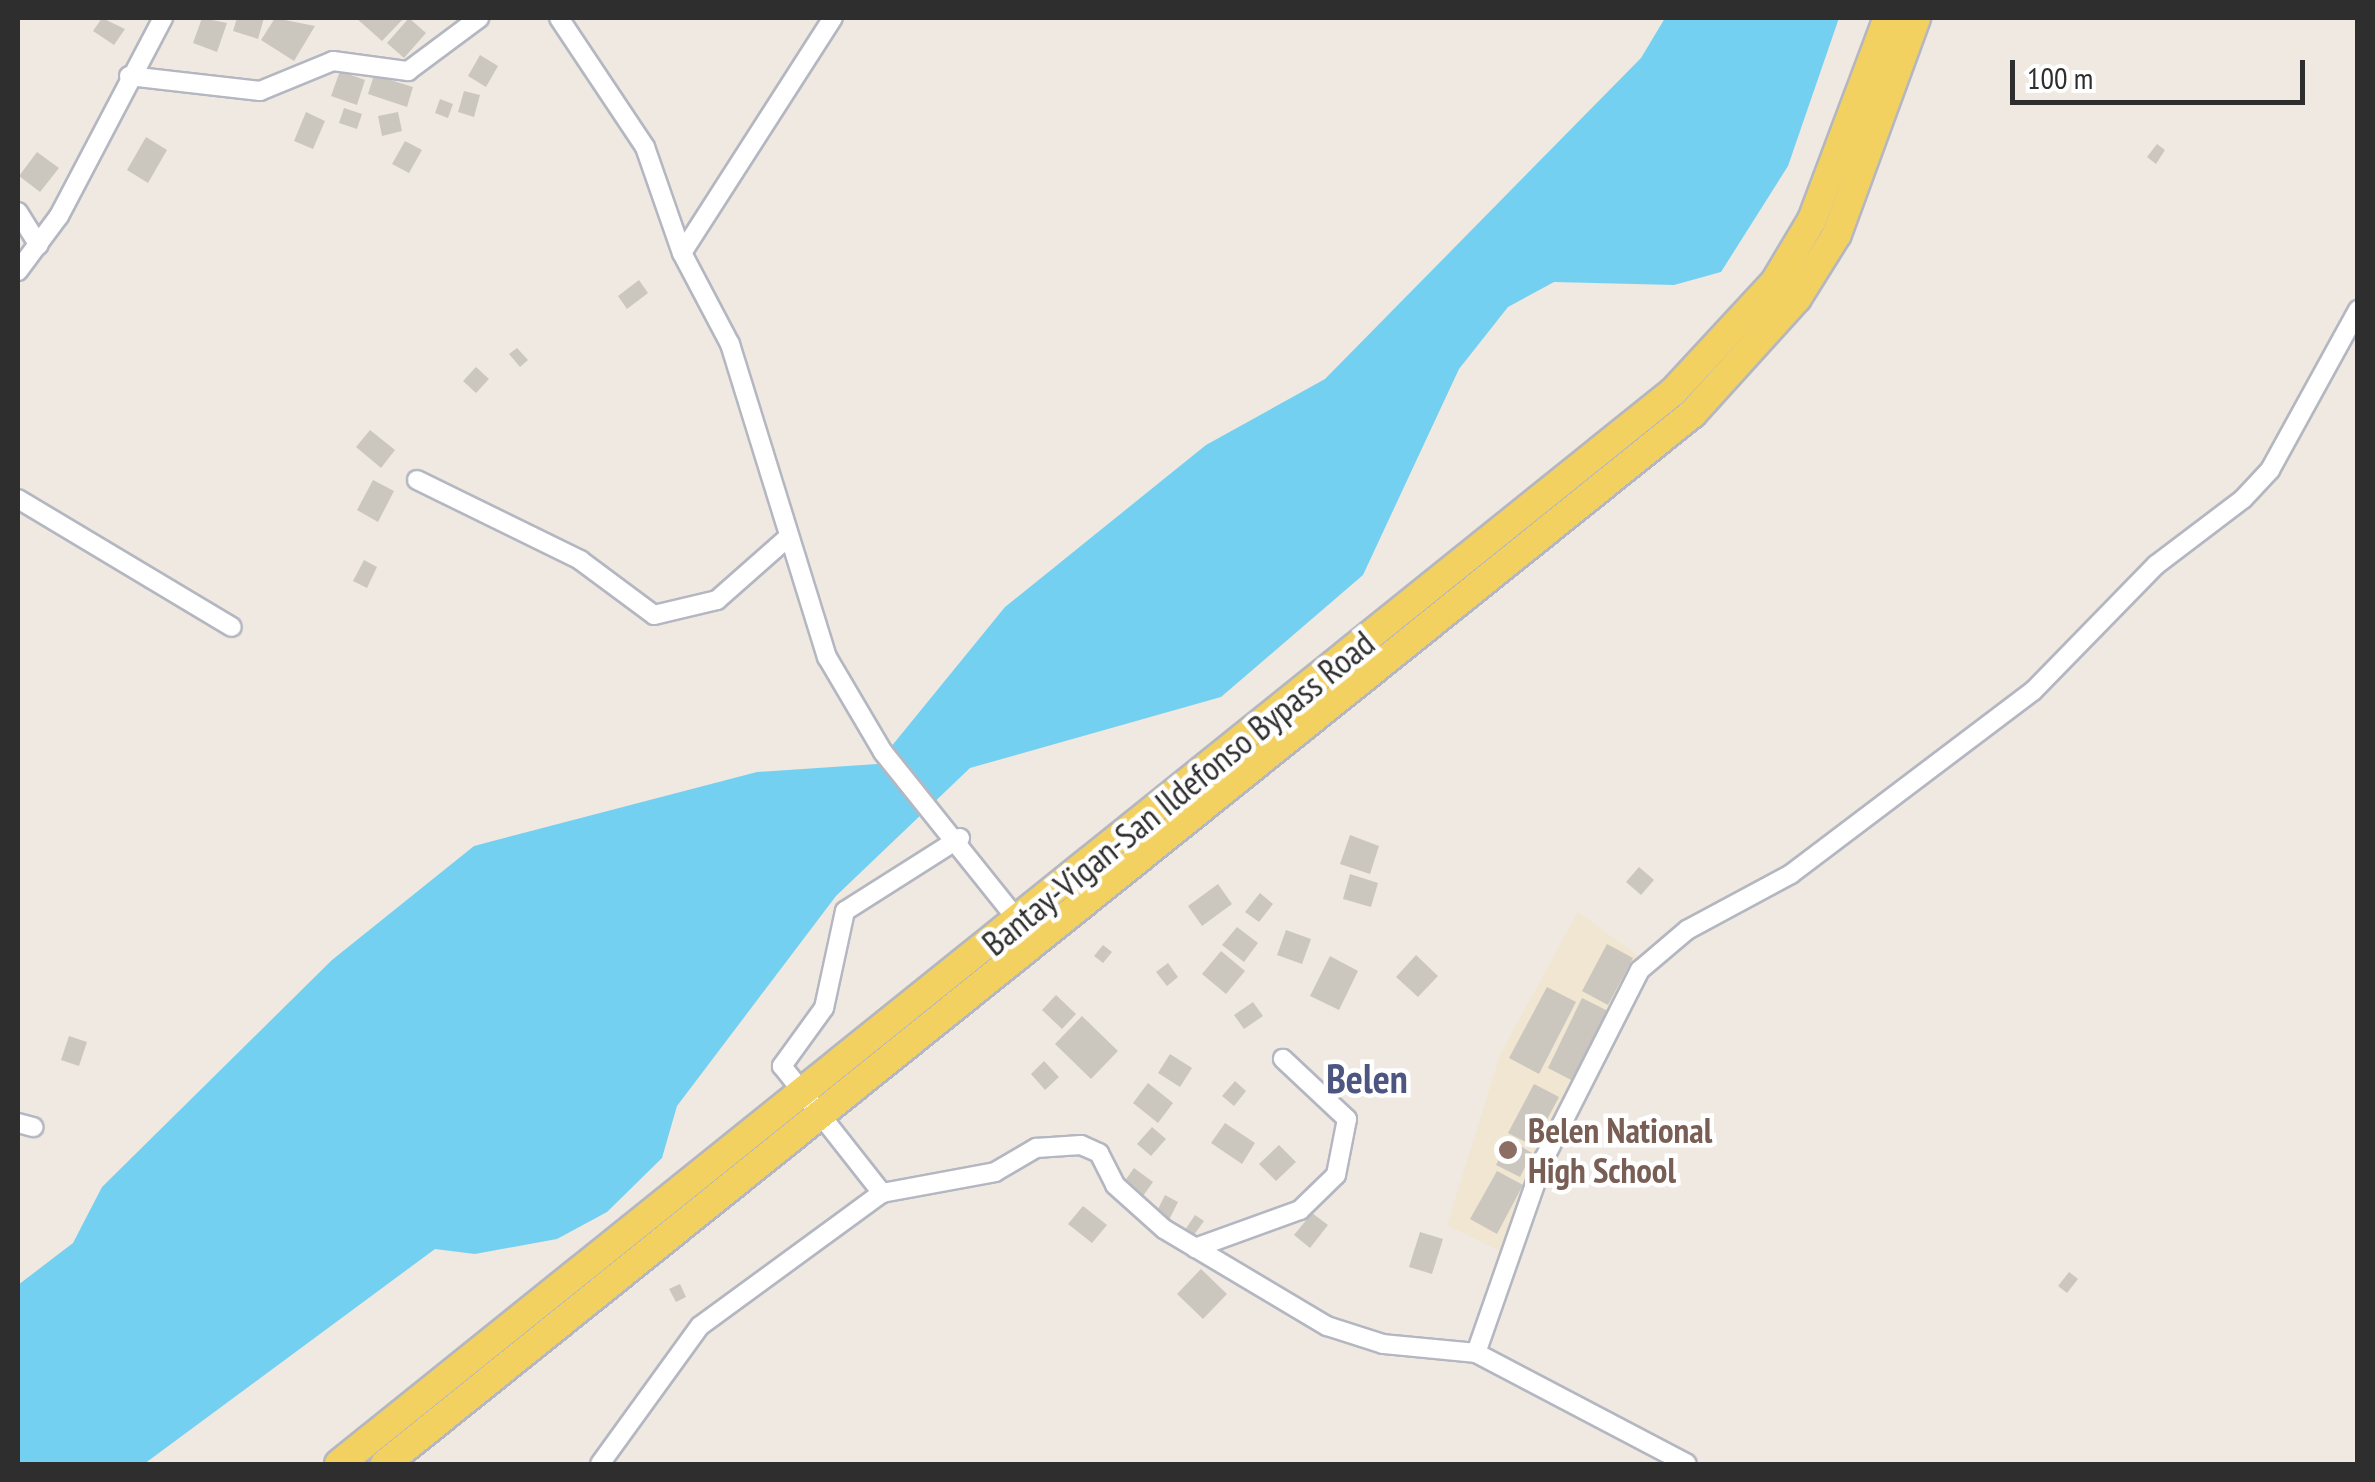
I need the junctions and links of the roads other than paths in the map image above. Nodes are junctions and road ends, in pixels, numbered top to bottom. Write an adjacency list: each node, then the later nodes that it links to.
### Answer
1 (163, 18): 7 (street)
2 (478, 18): 7 (street)
3 (559, 18): 10 (street)
4 (834, 18): 10 (street)
5 (1888, 18): 18 (main road, Bantay-Vigan-San Ildefonso Bypass Road)
6 (1916, 18): 18 (main road, Bantay-Vigan-San Ildefonso Bypass Road)
7 (129, 76): 9 (street)
8 (18, 212): 9 (street)
9 (39, 244): 11 (street)
10 (682, 253): 15 (street)
11 (18, 271)
12 (2358, 310): 23 (street)
13 (417, 480): 15 (street)
14 (18, 498): 16 (street)
15 (785, 540): 17 (street)
16 (232, 628)
17 (960, 838): 18 (street); 20 (street)
18 (1026, 932): 20 (main road, Bantay-Vigan-San Ildefonso Bypass Road)
19 (1283, 1059): 22 (street)
20 (811, 1105): 21 (street); 24 (main road, Bantay-Vigan-San Ildefonso Bypass Road); 25 (main road, Bantay-Vigan-San Ildefonso Bypass Road)
21 (882, 1193): 22 (street); 26 (street)
22 (1195, 1248): 23 (street)
23 (1476, 1353): 27 (street)
24 (339, 1464)
25 (384, 1464)
26 (600, 1464)
27 (1687, 1464)

